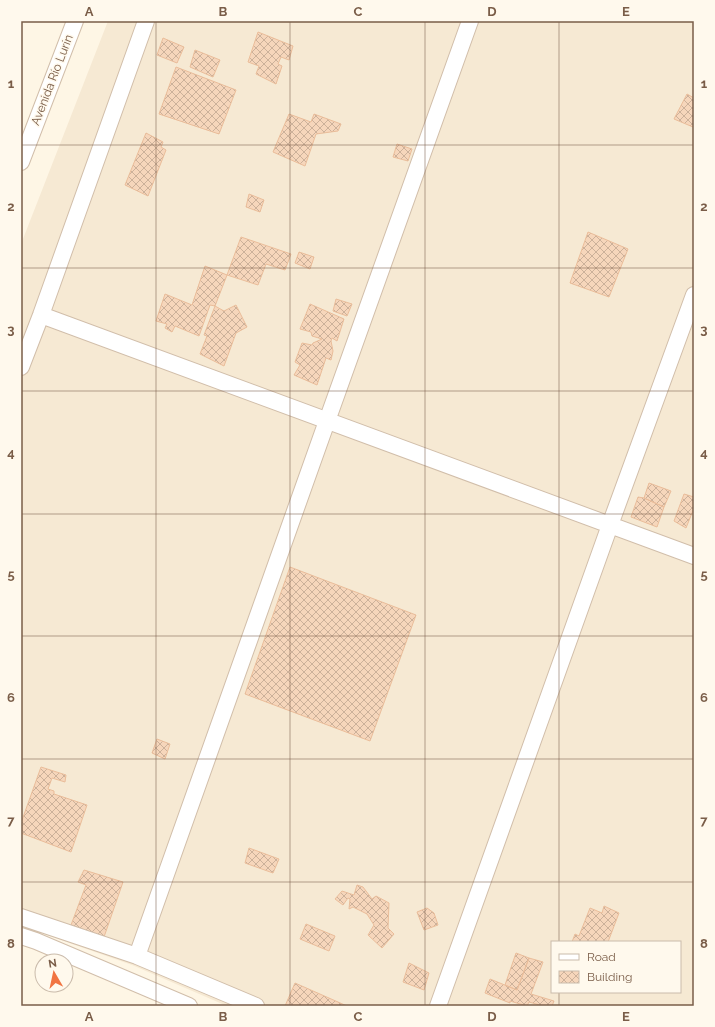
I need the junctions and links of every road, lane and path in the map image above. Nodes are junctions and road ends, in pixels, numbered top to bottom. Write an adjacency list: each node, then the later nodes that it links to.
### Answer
1 (75, 21): 4 (street, Avenida Río Lurín)
2 (146, 21): 6 (street)
3 (470, 21): 8 (street)
4 (21, 162)
5 (694, 295): 9 (street)
6 (40, 315): 7 (street); 8 (street)
7 (21, 367)
8 (327, 421): 9 (street); 13 (street)
9 (610, 525): 10 (street); 16 (street)
10 (694, 556)
11 (21, 917): 13 (street)
12 (21, 936): 14 (street)
13 (137, 956): 15 (street)
14 (189, 1006)
15 (256, 1006)
16 (438, 1006)

